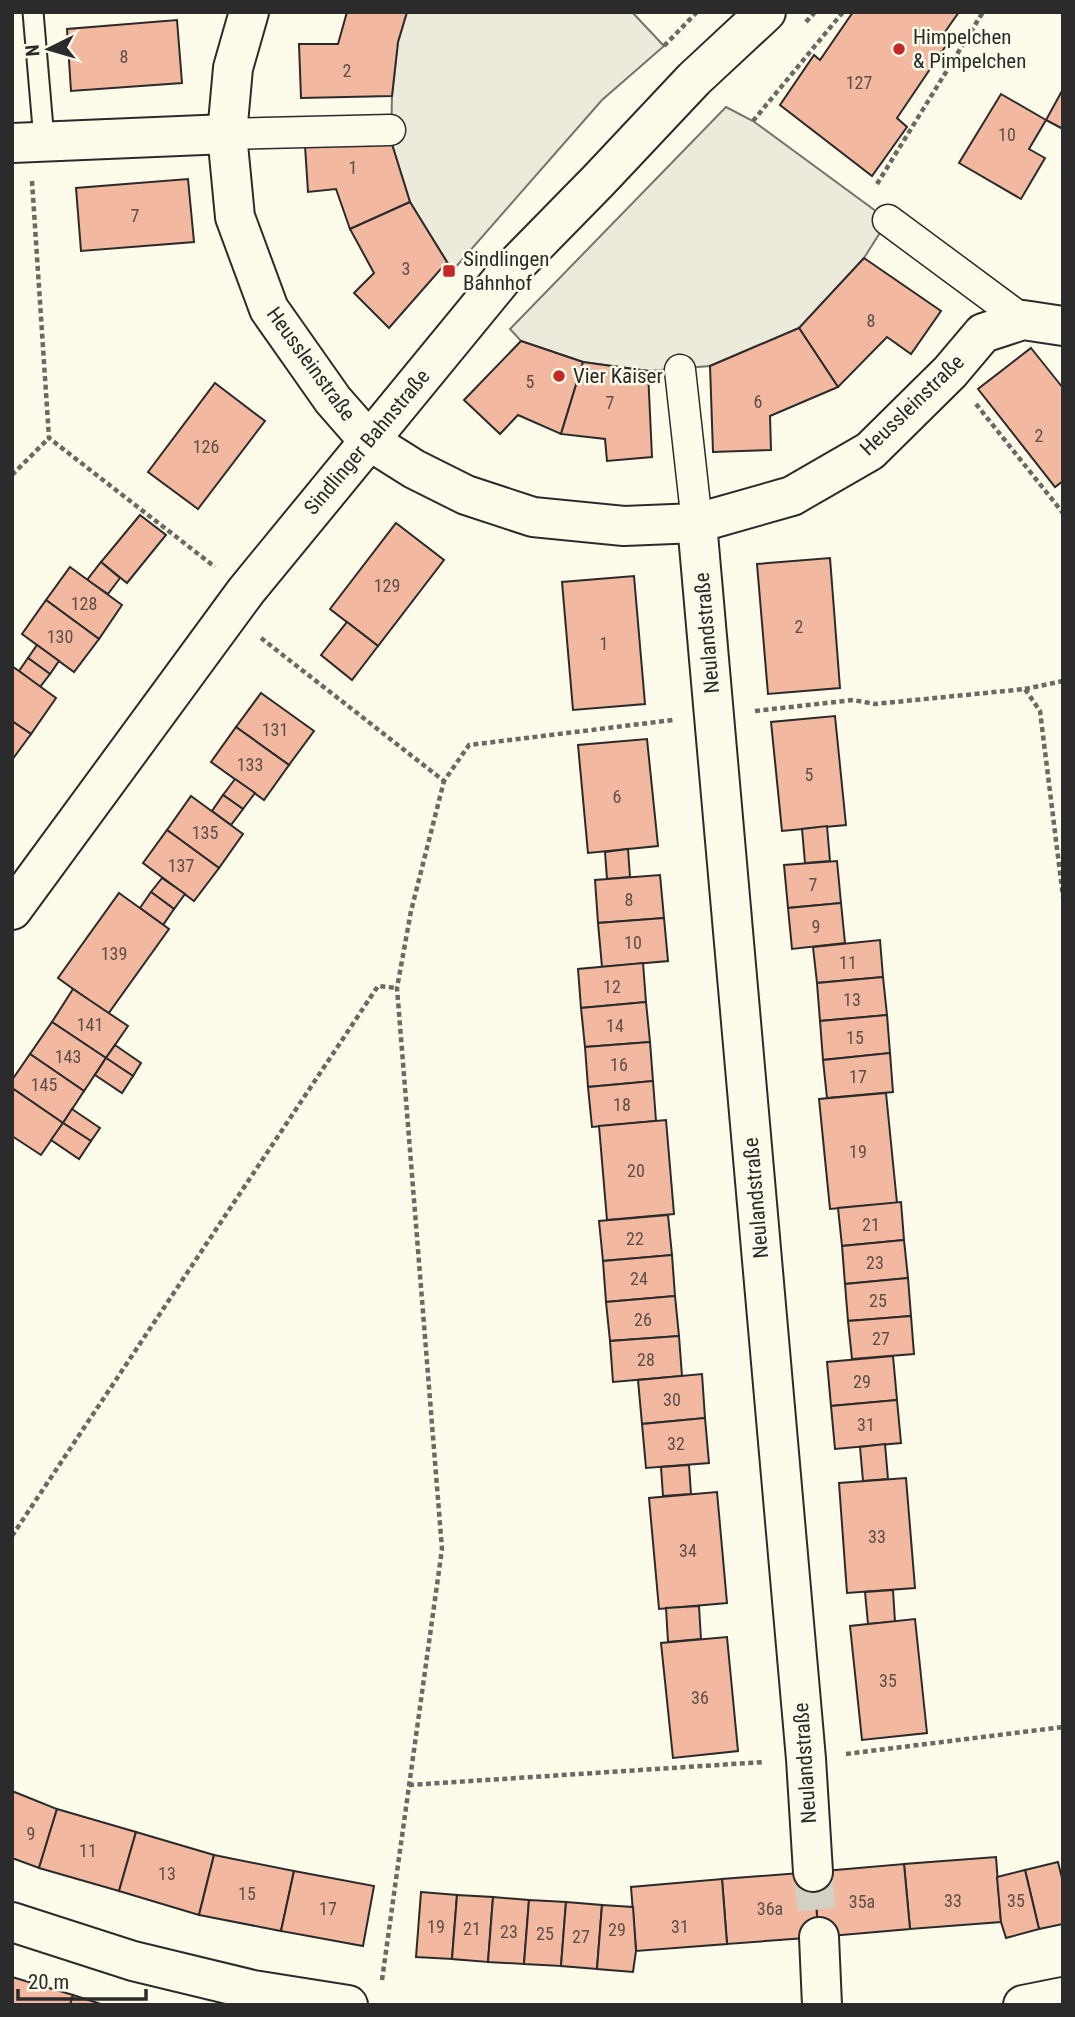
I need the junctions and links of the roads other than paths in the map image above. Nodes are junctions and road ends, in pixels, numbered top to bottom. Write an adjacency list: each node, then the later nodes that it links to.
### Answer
1 (33, 12): 6 (lane)
2 (249, 12): 5 (street, Heussleinstraße)
3 (766, 12): 11 (street, Sindlinger Bahnstraße)
4 (390, 130): 5 (street)
5 (226, 134): 6 (street); 11 (street, Heussleinstraße)
6 (29, 142)
7 (888, 220): 8 (street)
8 (1023, 320): 9 (street); 12 (street, Heussleinstraße)
9 (1063, 326)
10 (680, 370): 12 (street)
11 (368, 440): 12 (street, Heussleinstraße); 13 (street, Sindlinger Bahnstraße)
12 (697, 523): 14 (street, Neulandstraße)
13 (12, 910)
14 (813, 1872)
15 (12, 1922): 18 (street)
16 (819, 1937): 19 (street)
17 (1063, 1997): 20 (street)
18 (364, 1998)
19 (822, 2005)
20 (1023, 2005)

